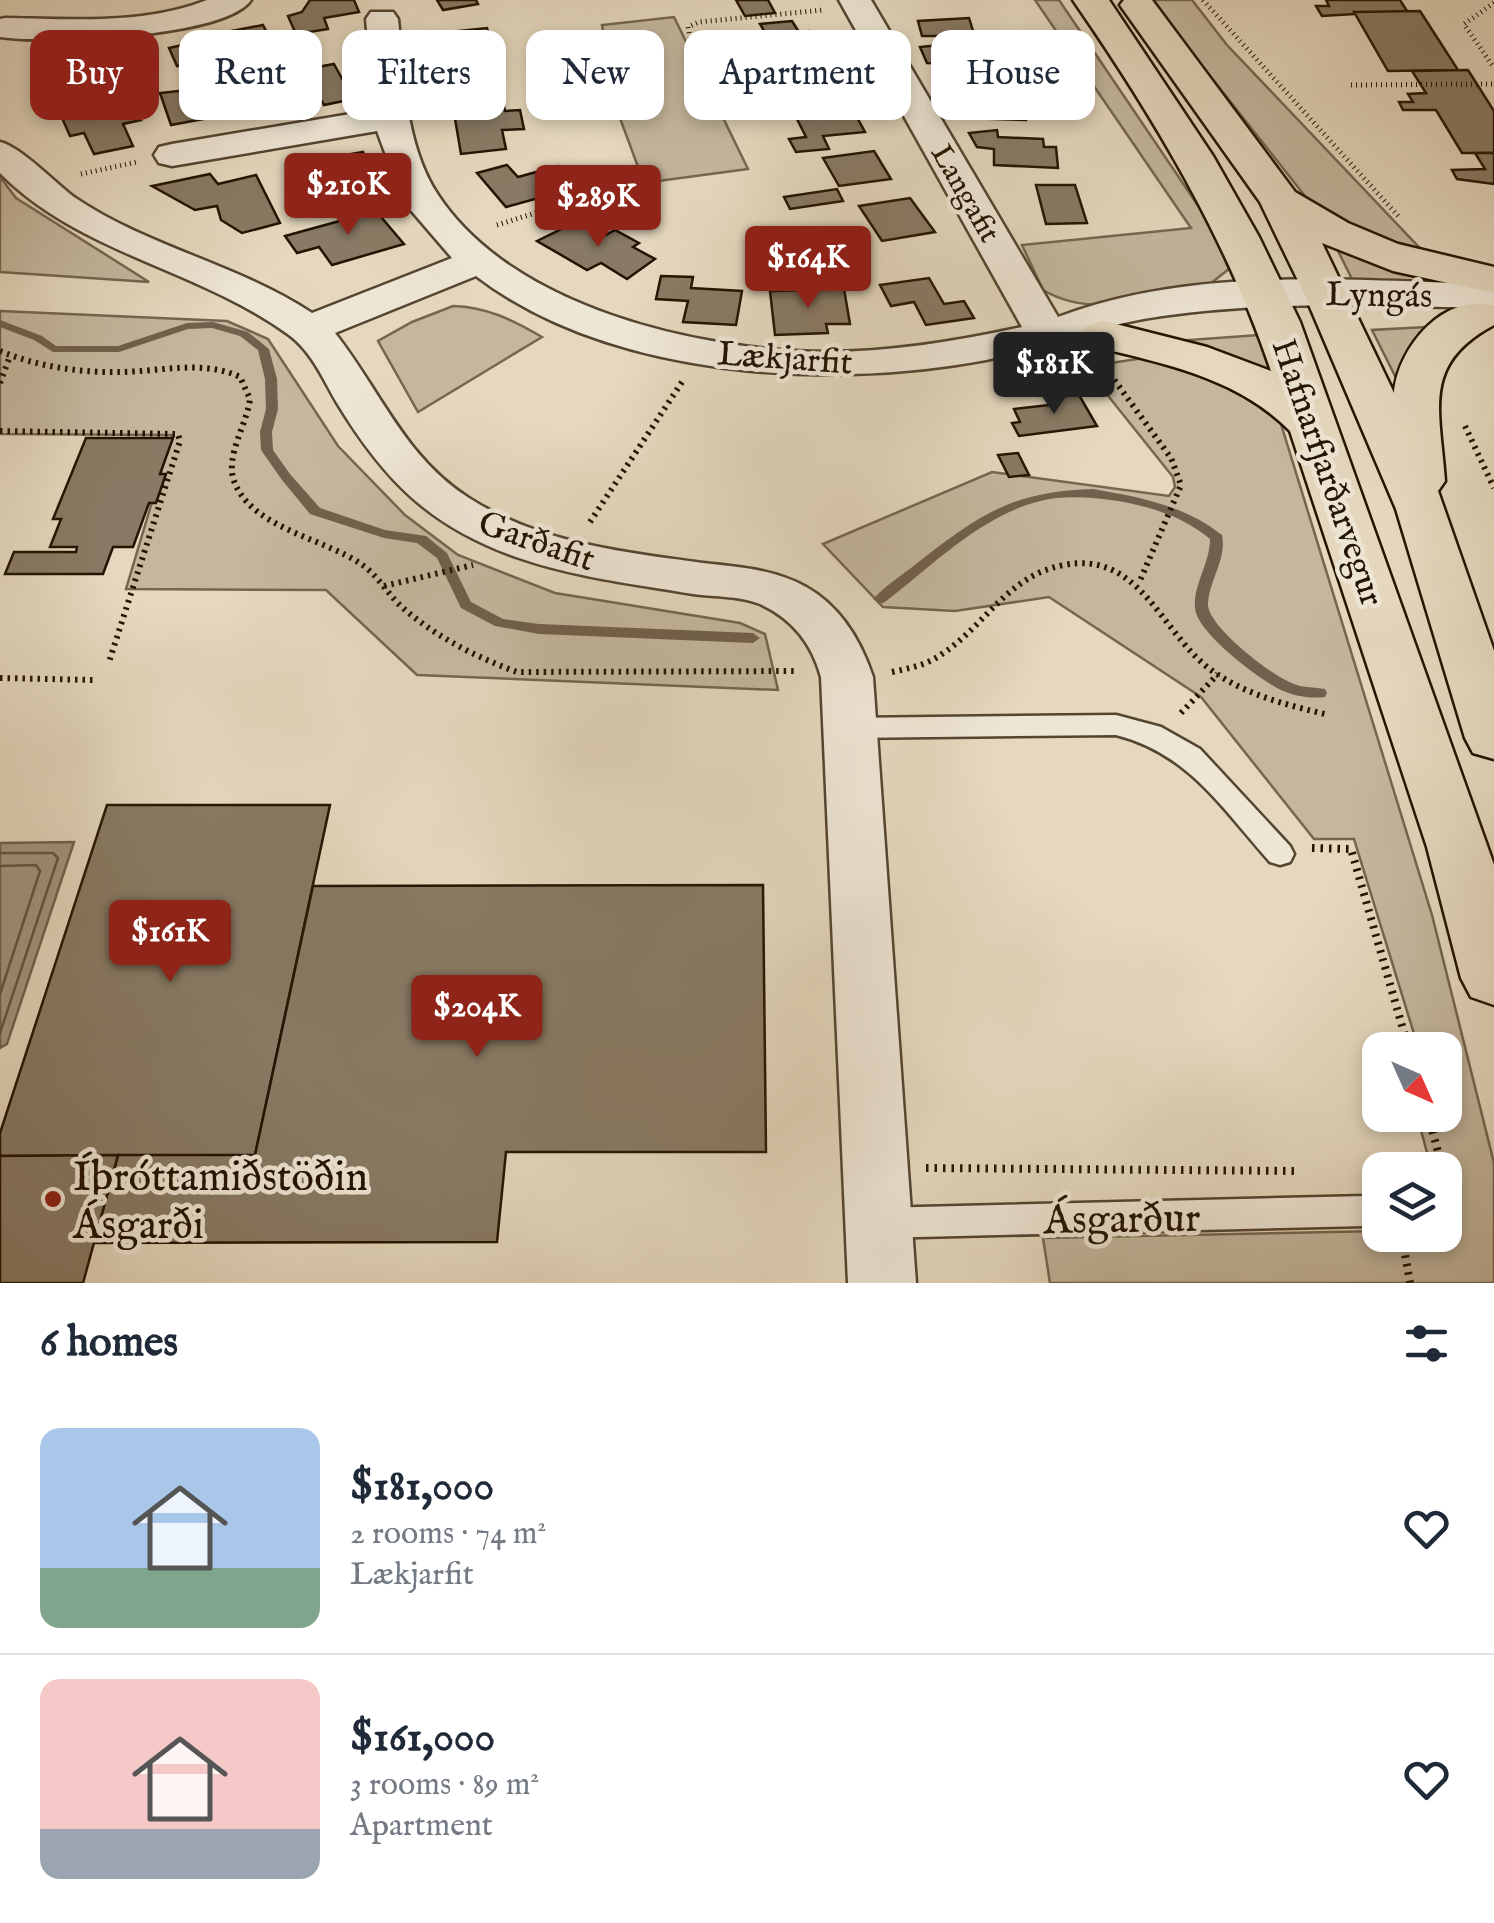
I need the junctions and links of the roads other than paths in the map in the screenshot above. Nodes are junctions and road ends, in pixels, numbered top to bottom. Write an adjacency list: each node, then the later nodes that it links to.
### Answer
1 (26, 0): 8 (street)
2 (235, 0): 8 (street)
3 (1090, 0): 17 (main road, Hafnarfjarðarvegur)
4 (1134, 0): 13 (main road, Hafnarfjarðarvegur)
5 (857, 4): 19 (street, Langafit)
6 (382, 19): 7 (street, Lækjarfit)
7 (383, 30)
8 (2, 33)
9 (379, 120): 12 (street)
10 (392, 120): 14 (street, Lækjarfit)
11 (0, 153): 18 (street, Garðafit)
12 (172, 155)
13 (1280, 201): 15 (main road); 16 (main road, Hafnarfjarðarvegur)
14 (467, 250): 18 (street); 19 (street, Lækjarfit)
15 (1490, 302): 16 (street, Lyngás); 22 (main road)
16 (1331, 306): 17 (street, Lyngás); 22 (main road, Hafnarfjarðarvegur)
17 (1271, 307): 19 (street, Lækjarfit); 20 (street, Lækjarfit); 21 (main road, Hafnarfjarðarvegur)
18 (309, 329): 23 (street, Garðafit)
19 (1048, 334): 20 (street, Lækjarfit)
20 (1107, 354): 21 (main road)
21 (1315, 428): 26 (main road, Hafnarfjarðarvegur)
22 (1421, 509): 24 (main road, Hafnarfjarðarvegur)
23 (848, 728): 25 (lane); 28 (street, Garðafit)
24 (1494, 738)
25 (1280, 854)
26 (1494, 978)
27 (1362, 1211): 28 (lane, Ásgarður)
28 (879, 1225)

